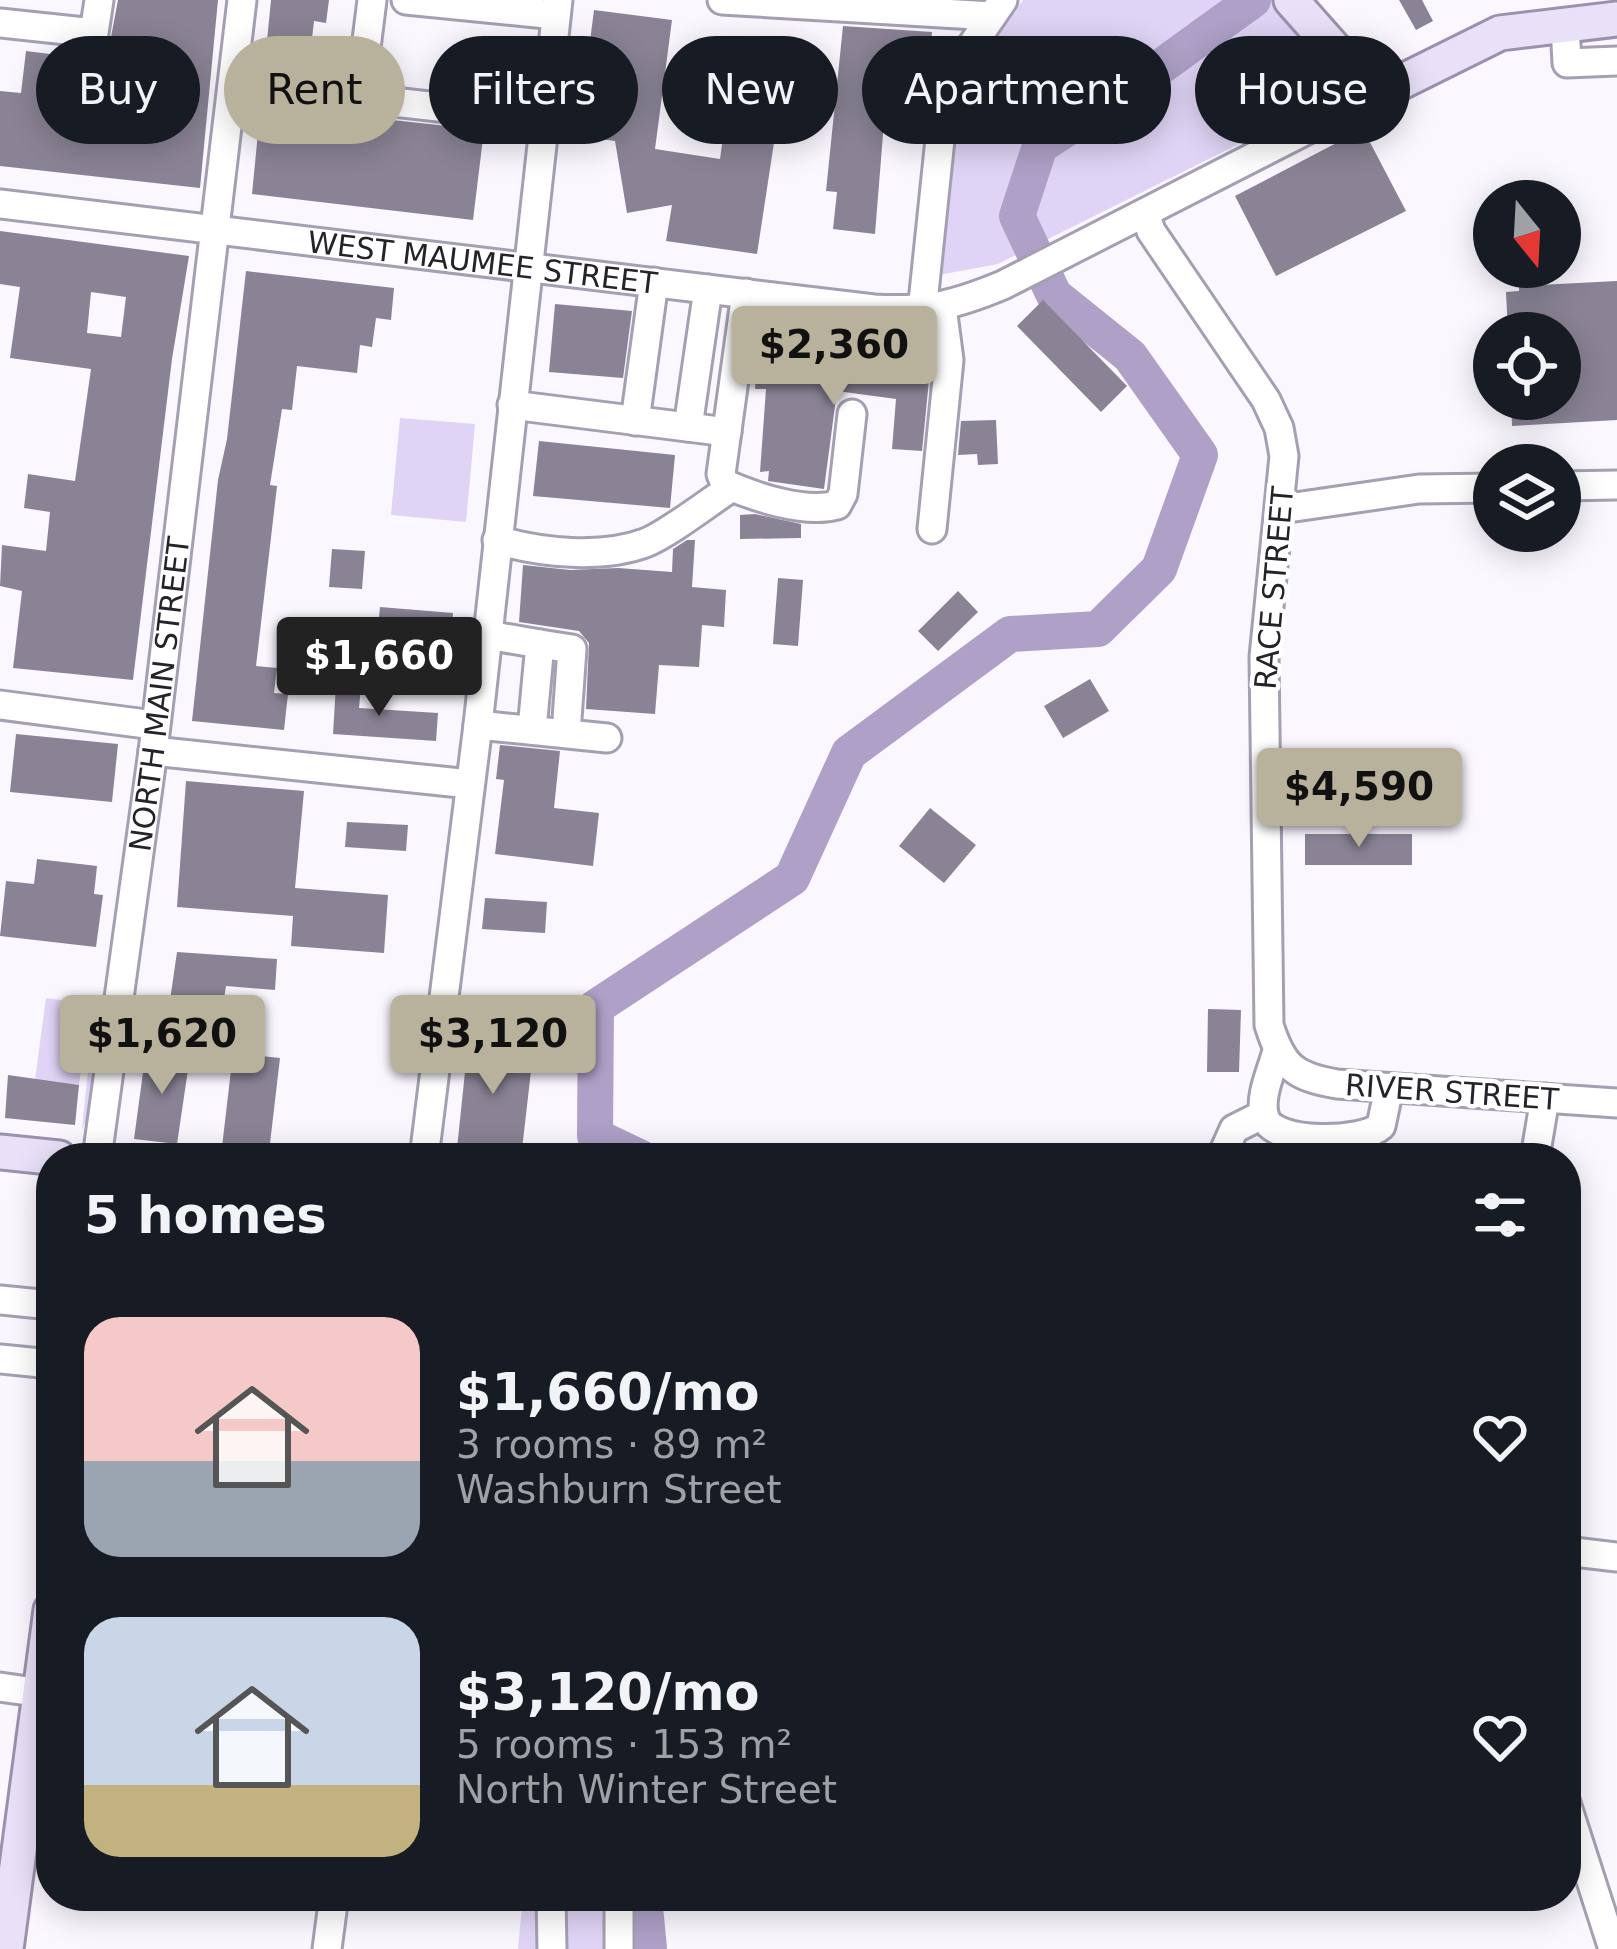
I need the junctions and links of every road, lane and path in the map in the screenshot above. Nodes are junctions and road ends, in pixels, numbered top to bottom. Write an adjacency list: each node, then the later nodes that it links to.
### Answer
1 (98, 0): 11 (street)
2 (242, 0): 21 (street, NORTH MAIN STREET)
3 (372, 0): 16 (street)
4 (406, 0): 8 (street)
5 (722, 0): 6 (street)
6 (736, 0): 9 (street)
7 (1294, 3): 13 (main road)
8 (557, 7)
9 (997, 8): 26 (street)
10 (1617, 19): 12 (main road, WEST MAUMEE STREET)
11 (0, 23)
12 (1565, 25): 14 (street); 15 (main road, WEST MAUMEE STREET)
13 (1323, 36)
14 (1617, 61)
15 (1410, 78)
16 (429, 106)
17 (542, 144): 22 (street)
18 (1280, 144): 20 (street, WEST MAUMEE STREET)
19 (0, 204): 21 (street, WEST MAUMEE STREET)
20 (1145, 213): 26 (street, WEST MAUMEE STREET); 36 (street, RACE STREET)
21 (215, 230): 22 (street, WEST MAUMEE STREET); 45 (street, NORTH MAIN STREET)
22 (527, 266): 23 (street, WEST MAUMEE STREET); 27 (street)
23 (653, 282): 24 (street, WEST MAUMEE STREET); 29 (street)
24 (708, 289): 25 (street, WEST MAUMEE STREET); 30 (street)
25 (746, 293): 26 (street, WEST MAUMEE STREET); 31 (street)
26 (932, 309): 37 (street)
27 (512, 405): 29 (street); 38 (street)
28 (852, 414): 34 (street)
29 (635, 421): 30 (street)
30 (688, 428): 31 (street)
31 (727, 432): 34 (street)
32 (1617, 485): 33 (street)
33 (1581, 486)
34 (732, 487): 38 (street)
35 (1473, 488): 36 (street)
36 (1281, 508): 48 (street, RACE STREET)
37 (932, 529)
38 (497, 541): 39 (street)
39 (487, 635): 40 (street); 42 (street)
40 (539, 644): 43 (street); 44 (street)
41 (0, 706): 45 (street)
42 (478, 725): 43 (street); 47 (street)
43 (532, 729): 44 (street)
44 (566, 733): 46 (street)
45 (154, 738): 47 (street); 53 (street, NORTH MAIN STREET)
46 (608, 738)
47 (470, 784): 54 (street)
48 (1284, 1059): 49 (street, RIVER STREET); 52 (street, RACE STREET)
49 (1388, 1088): 50 (street, RIVER STREET); 52 (street)
50 (1545, 1098): 51 (street, RIVER STREET); 56 (street)
51 (1617, 1103)
52 (1264, 1114): 55 (street)
53 (99, 1143)
54 (426, 1143)
55 (1228, 1143)
56 (1538, 1143)
57 (0, 1152): 58 (main road)
58 (36, 1156)
59 (0, 1300): 60 (street)
60 (36, 1304)
61 (0, 1359): 62 (street)
62 (36, 1363)
63 (1581, 1552): 64 (street)
64 (1617, 1556)
65 (0, 1687): 66 (street)
66 (36, 1692)
67 (36, 1730): 72 (main road)
68 (1581, 1850): 76 (street)
69 (332, 1911): 73 (street)
70 (551, 1911): 74 (street)
71 (620, 1911): 75 (street)
72 (6, 1949)
73 (327, 1949)
74 (552, 1949)
75 (619, 1949)
76 (1613, 1949)

